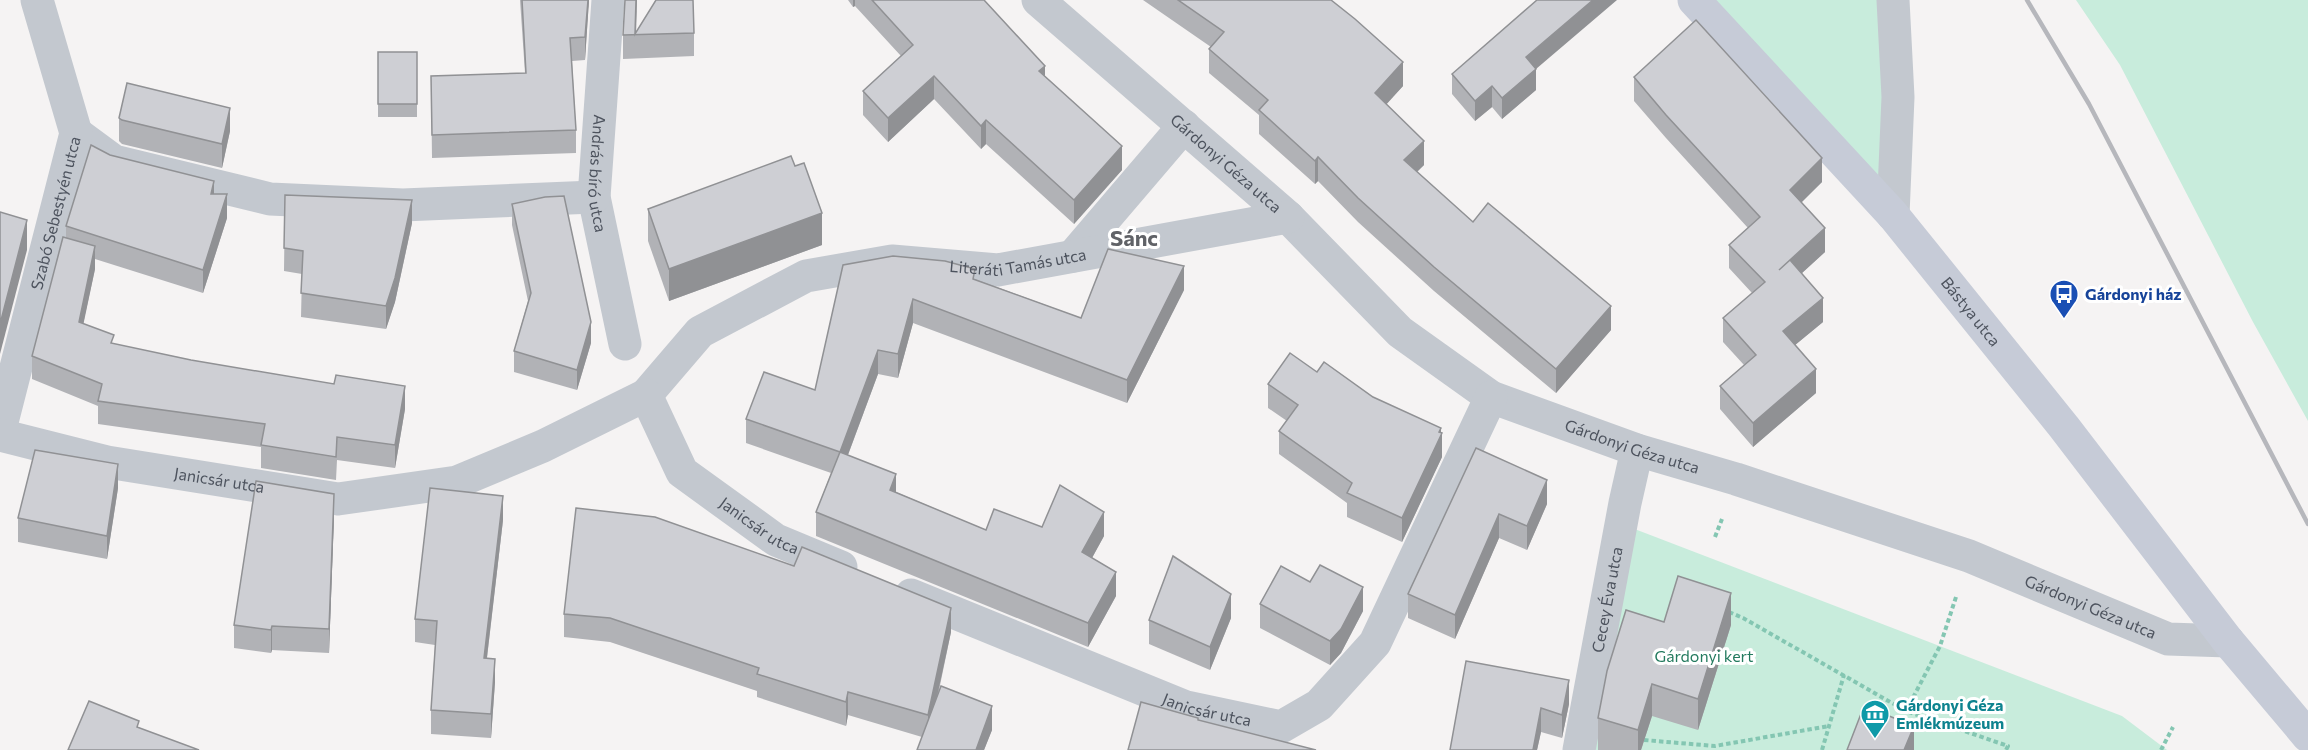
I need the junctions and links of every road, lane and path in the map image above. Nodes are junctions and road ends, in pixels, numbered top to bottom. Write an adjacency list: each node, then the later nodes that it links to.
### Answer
1 (37, 0): 7 (street, Szabó Sebestyén utca)
2 (608, 0): 8 (street, András bíró utca)
3 (1038, 0): 6 (street, Gárdonyi Géza utca)
4 (1694, 0): 9 (street, Bástya utca)
5 (1893, 0): 9 (street)
6 (1184, 126): 10 (street, Gárdonyi Géza utca); 11 (street)
7 (76, 133): 8 (street); 15 (street, Szabó Sebestyén utca)
8 (594, 197): 12 (street, András bíró utca)
9 (1893, 215): 20 (street, Bástya utca)
10 (1287, 217): 11 (street, Literáti Tamás utca); 14 (street, Gárdonyi Géza utca)
11 (1073, 256): 13 (street, Literáti Tamás utca)
12 (625, 344)
13 (646, 394): 14 (street, Janicsár utca); 16 (street, Janicsár utca)
14 (1491, 397): 17 (street, Gárdonyi Géza utca)
15 (0, 430)
16 (0, 435)
17 (1637, 450): 20 (street, Gárdonyi Géza utca); 27 (street, Cecey Éva utca)
18 (1721, 609): 21 (path)
19 (1947, 626): 22 (path)
20 (2228, 641): 25 (street)
21 (1844, 675): 22 (path); 23 (path)
22 (1906, 711): 29 (path)
23 (1829, 726): 26 (path); 28 (path)
24 (2173, 728): 30 (path)
25 (2308, 736)
26 (1644, 740)
27 (1579, 750)
28 (1822, 750)
29 (2006, 750)
30 (2161, 750)

